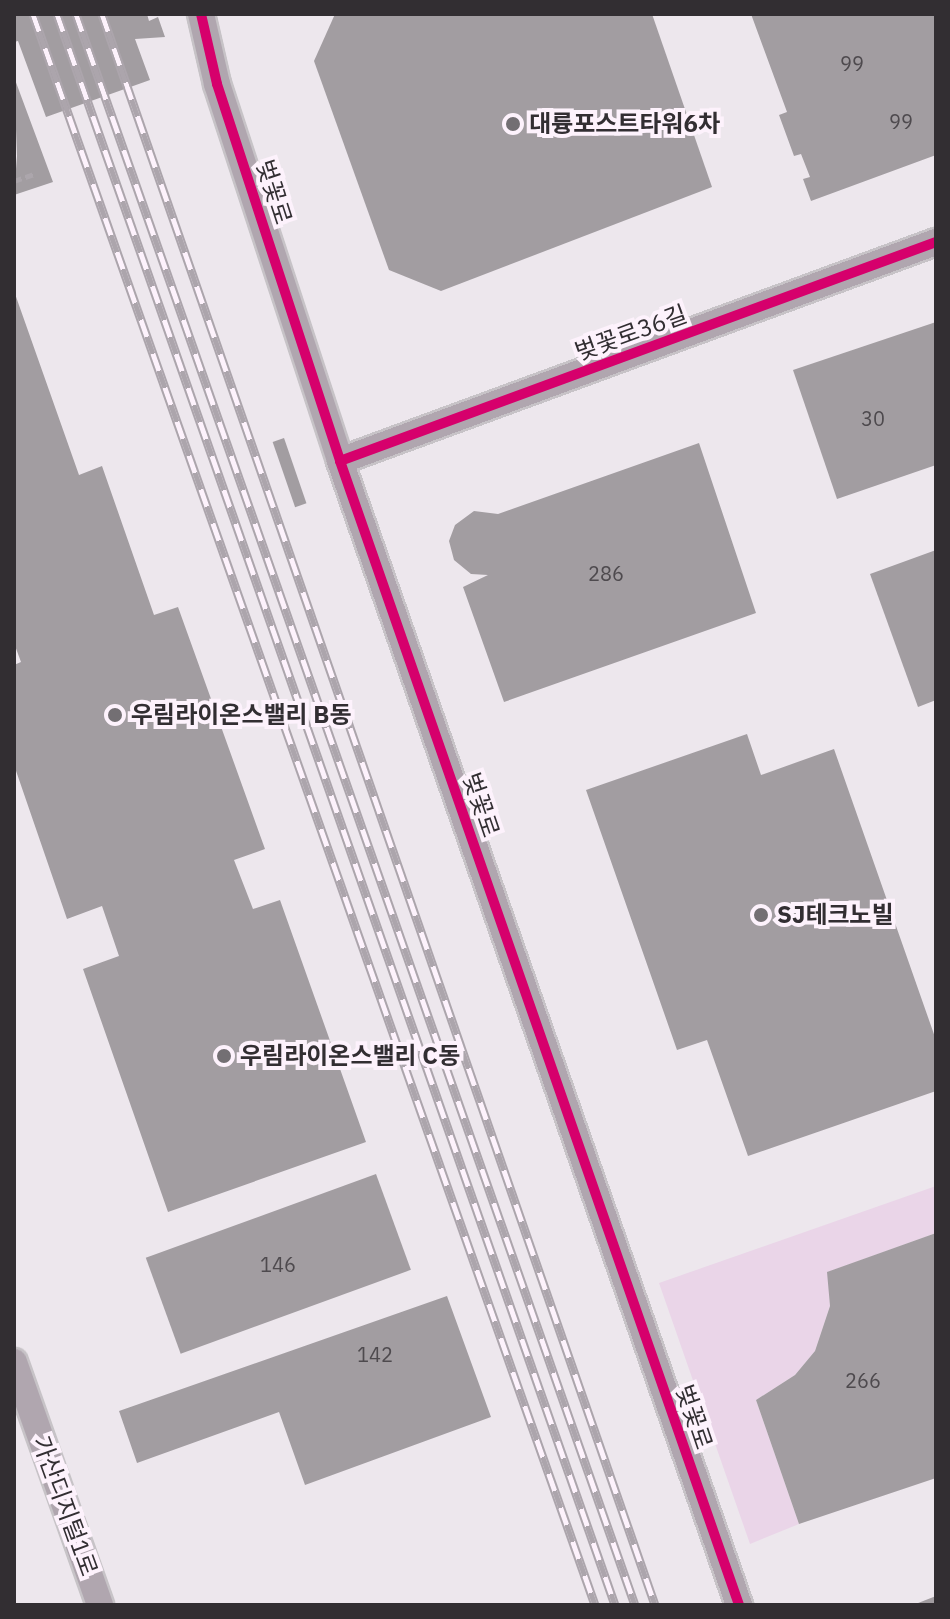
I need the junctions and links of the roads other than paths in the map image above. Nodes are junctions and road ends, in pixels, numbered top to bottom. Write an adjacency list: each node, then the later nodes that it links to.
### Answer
1 (201, 14): 3 (street, 벚꽃로)
2 (936, 242): 3 (street, 벚꽃로36길)
3 (340, 461): 6 (street, 벚꽃로)
4 (14, 1362): 5 (street, 가산디지털1로)
5 (100, 1605)
6 (739, 1605)

